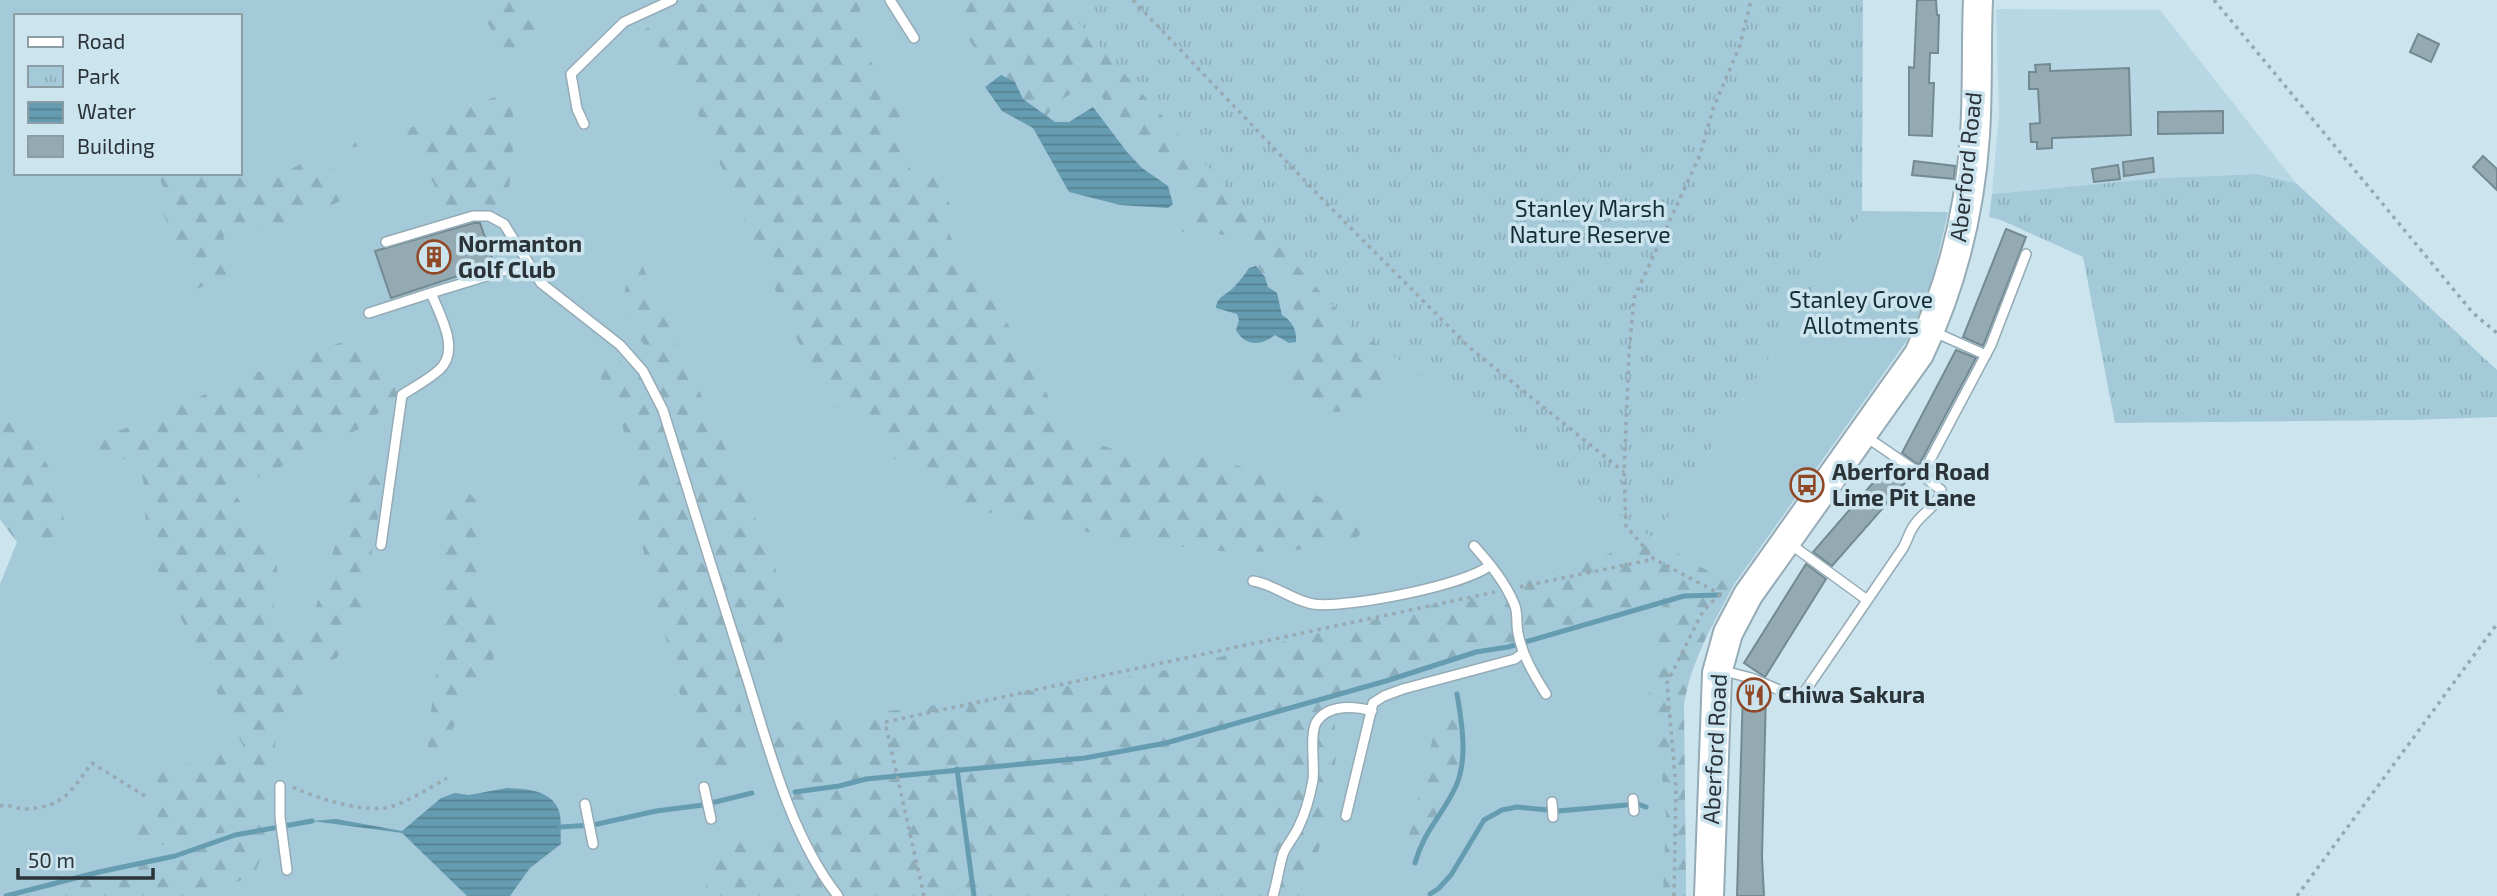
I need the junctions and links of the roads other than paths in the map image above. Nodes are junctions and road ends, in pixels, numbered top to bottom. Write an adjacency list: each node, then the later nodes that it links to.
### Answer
1 (672, 0): 5 (lane)
2 (890, 0): 4 (lane)
3 (1978, 0): 11 (main road, Aberford Road)
4 (914, 37)
5 (583, 124)
6 (386, 242): 36 (lane)
7 (2026, 254): 12 (lane)
8 (516, 267): 9 (lane)
9 (431, 293): 10 (lane); 16 (lane)
10 (369, 313)
11 (1931, 330): 12 (lane); 13 (main road, Aberford Road)
12 (1986, 355): 14 (lane)
13 (1862, 434): 14 (lane); 15 (main road, Aberford Road)
14 (1922, 475): 20 (lane)
15 (1786, 541): 20 (lane); 38 (main road, Aberford Road)
16 (381, 545)
17 (1474, 546): 18 (lane)
18 (1490, 565): 19 (lane); 21 (lane)
19 (1253, 581)
20 (1867, 600): 22 (lane)
21 (1524, 653): 23 (lane); 24 (lane)
22 (1728, 672)
23 (1546, 694)
24 (1372, 711): 32 (lane); 37 (lane)
25 (280, 786): 35 (lane)
26 (705, 790): 31 (lane)
27 (1633, 799): 30 (lane)
28 (1552, 802): 33 (lane)
29 (586, 809): 34 (lane)
30 (1634, 811)
31 (710, 815)
32 (1346, 817)
33 (1553, 817)
34 (592, 840)
35 (287, 870)
36 (838, 896)
37 (1273, 896)
38 (1709, 896)

